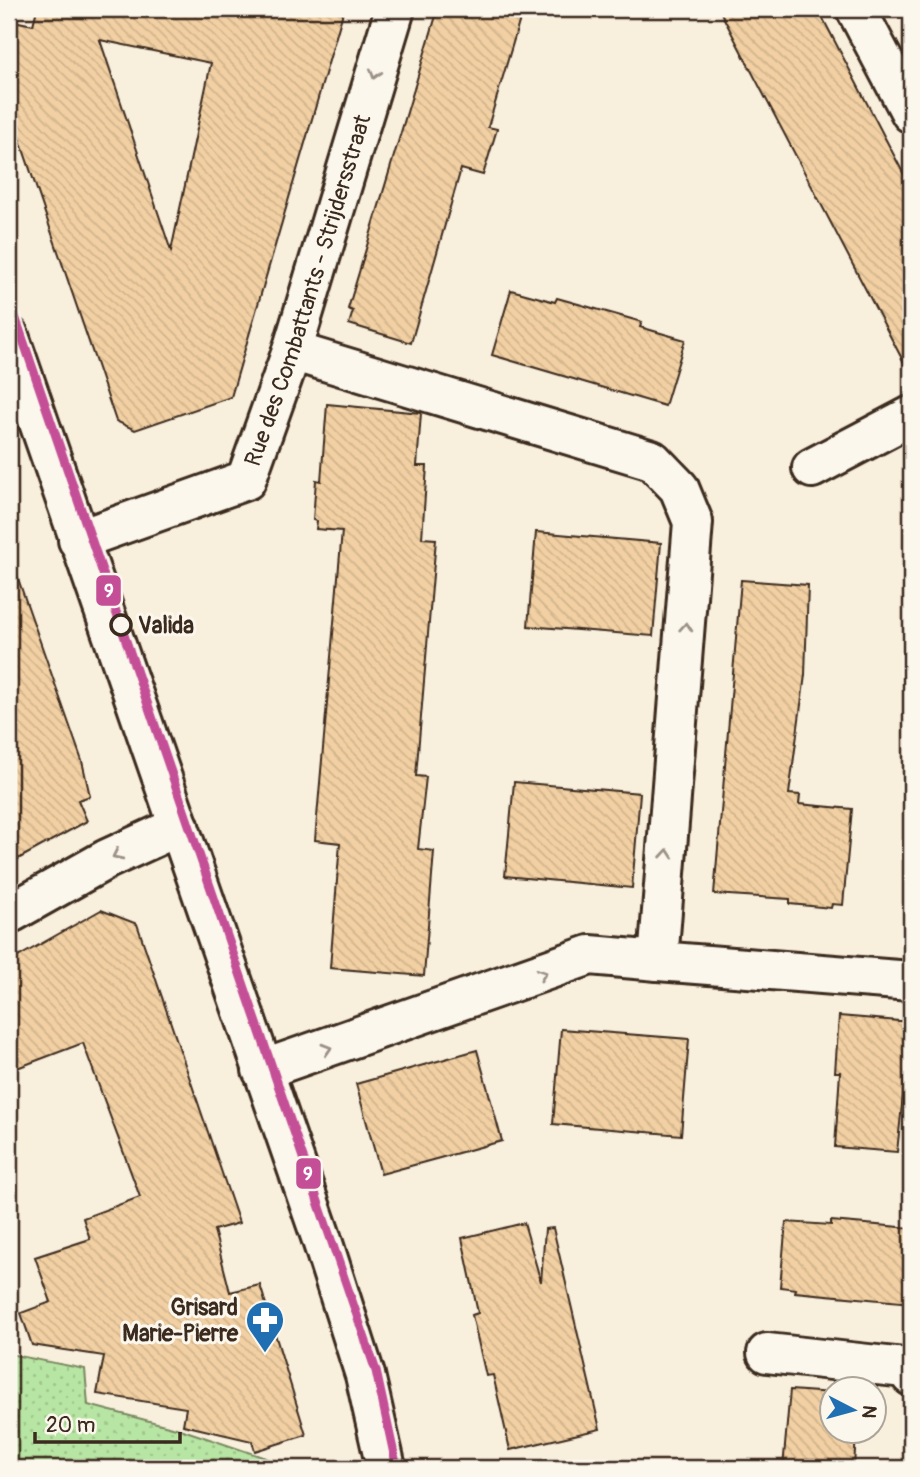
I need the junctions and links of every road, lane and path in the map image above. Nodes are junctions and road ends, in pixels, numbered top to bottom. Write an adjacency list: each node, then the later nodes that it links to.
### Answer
1 (395, 9): 5 (street, Rue des Combattants - Strijdersstraat, one-way to 5)
2 (856, 9): 3 (street)
3 (911, 113)
4 (9, 336): 8 (street)
5 (292, 351): 8 (street, Rue des Combattants - Strijdersstraat); 11 (street, one-way to 5)
6 (911, 416): 7 (street)
7 (812, 468)
8 (78, 540): 9 (street)
9 (179, 826): 10 (street, one-way to 10); 13 (street)
10 (9, 914)
11 (658, 961): 12 (street); 13 (street, one-way to 11)
12 (911, 981)
13 (262, 1070): 16 (street)
14 (767, 1353): 15 (street)
15 (911, 1376)
16 (386, 1468)

